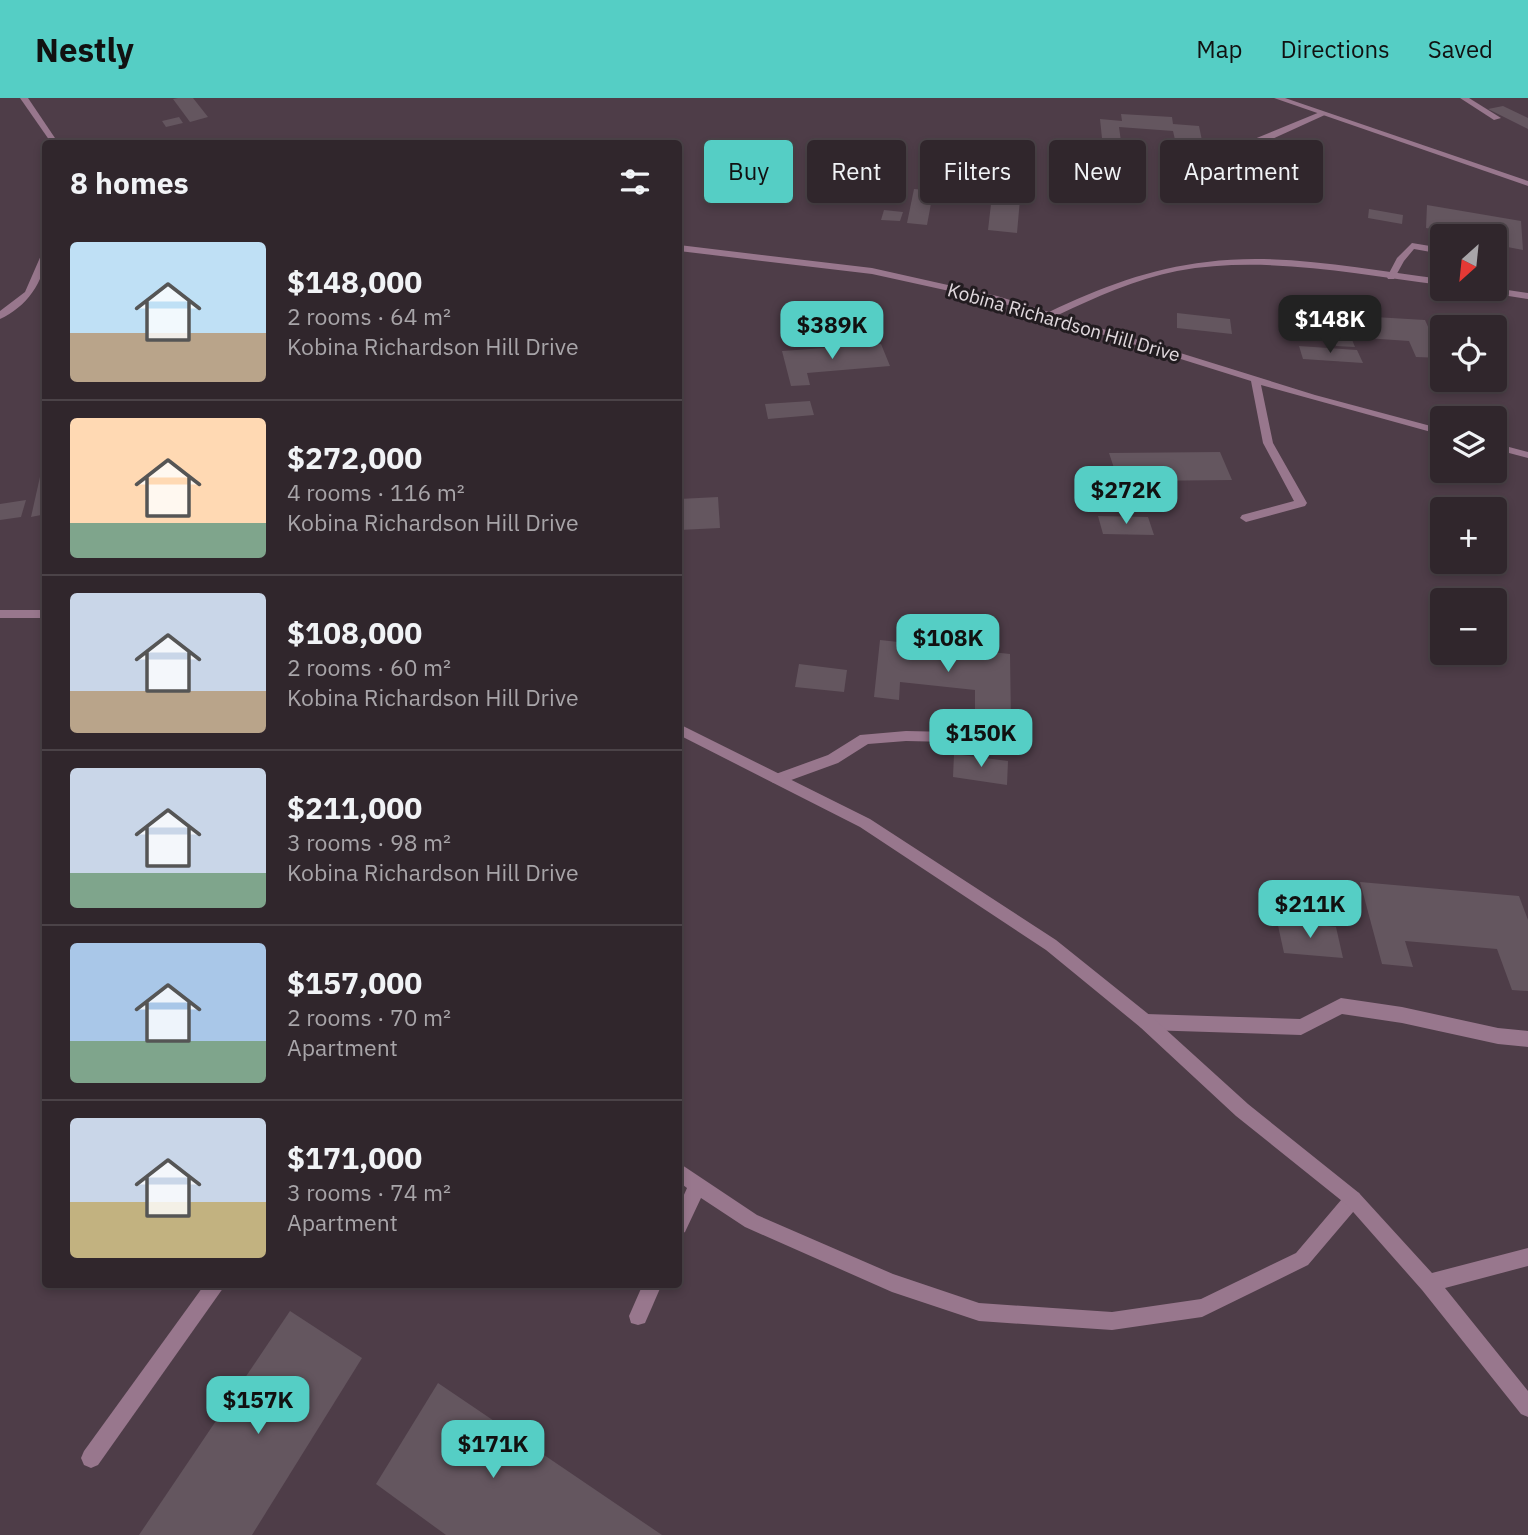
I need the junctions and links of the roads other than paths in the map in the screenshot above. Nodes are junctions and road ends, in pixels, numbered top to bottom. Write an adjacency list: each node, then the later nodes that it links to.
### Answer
1 (24, 98): 6 (street)
2 (1278, 98): 4 (street)
3 (1464, 98): 5 (street)
4 (1324, 114): 7 (street); 8 (street)
5 (1497, 118)
6 (53, 140)
7 (1262, 140)
8 (1528, 184)
9 (682, 248): 18 (street, Kobina Richardson Hill Drive)
10 (1430, 249): 12 (street)
11 (42, 262): 15 (street)
12 (1391, 277): 13 (street); 18 (street)
13 (1430, 281)
14 (42, 291): 15 (street)
15 (29, 293): 19 (street)
16 (1507, 293): 17 (street)
17 (1528, 296)
18 (1052, 314): 20 (street, Kobina Richardson Hill Drive)
19 (0, 316)
20 (1255, 379): 21 (street, Kobina Richardson Hill Drive); 24 (street)
21 (1430, 429)
22 (1507, 449): 23 (street)
23 (1528, 455)
24 (1246, 518)
25 (0, 614): 26 (street)
26 (42, 614)
27 (682, 731): 29 (street)
28 (951, 737): 29 (street)
29 (778, 779): 30 (street)
30 (1146, 1022): 31 (street); 34 (street)
31 (1528, 1039)
32 (682, 1174): 33 (street)
33 (698, 1185): 34 (street); 35 (street)
34 (1353, 1199): 37 (street)
35 (682, 1220)
36 (1528, 1257): 37 (street)
37 (1429, 1283): 41 (street)
38 (214, 1288): 42 (street)
39 (651, 1288): 40 (street)
40 (638, 1316)
41 (1528, 1407)
42 (91, 1458)

